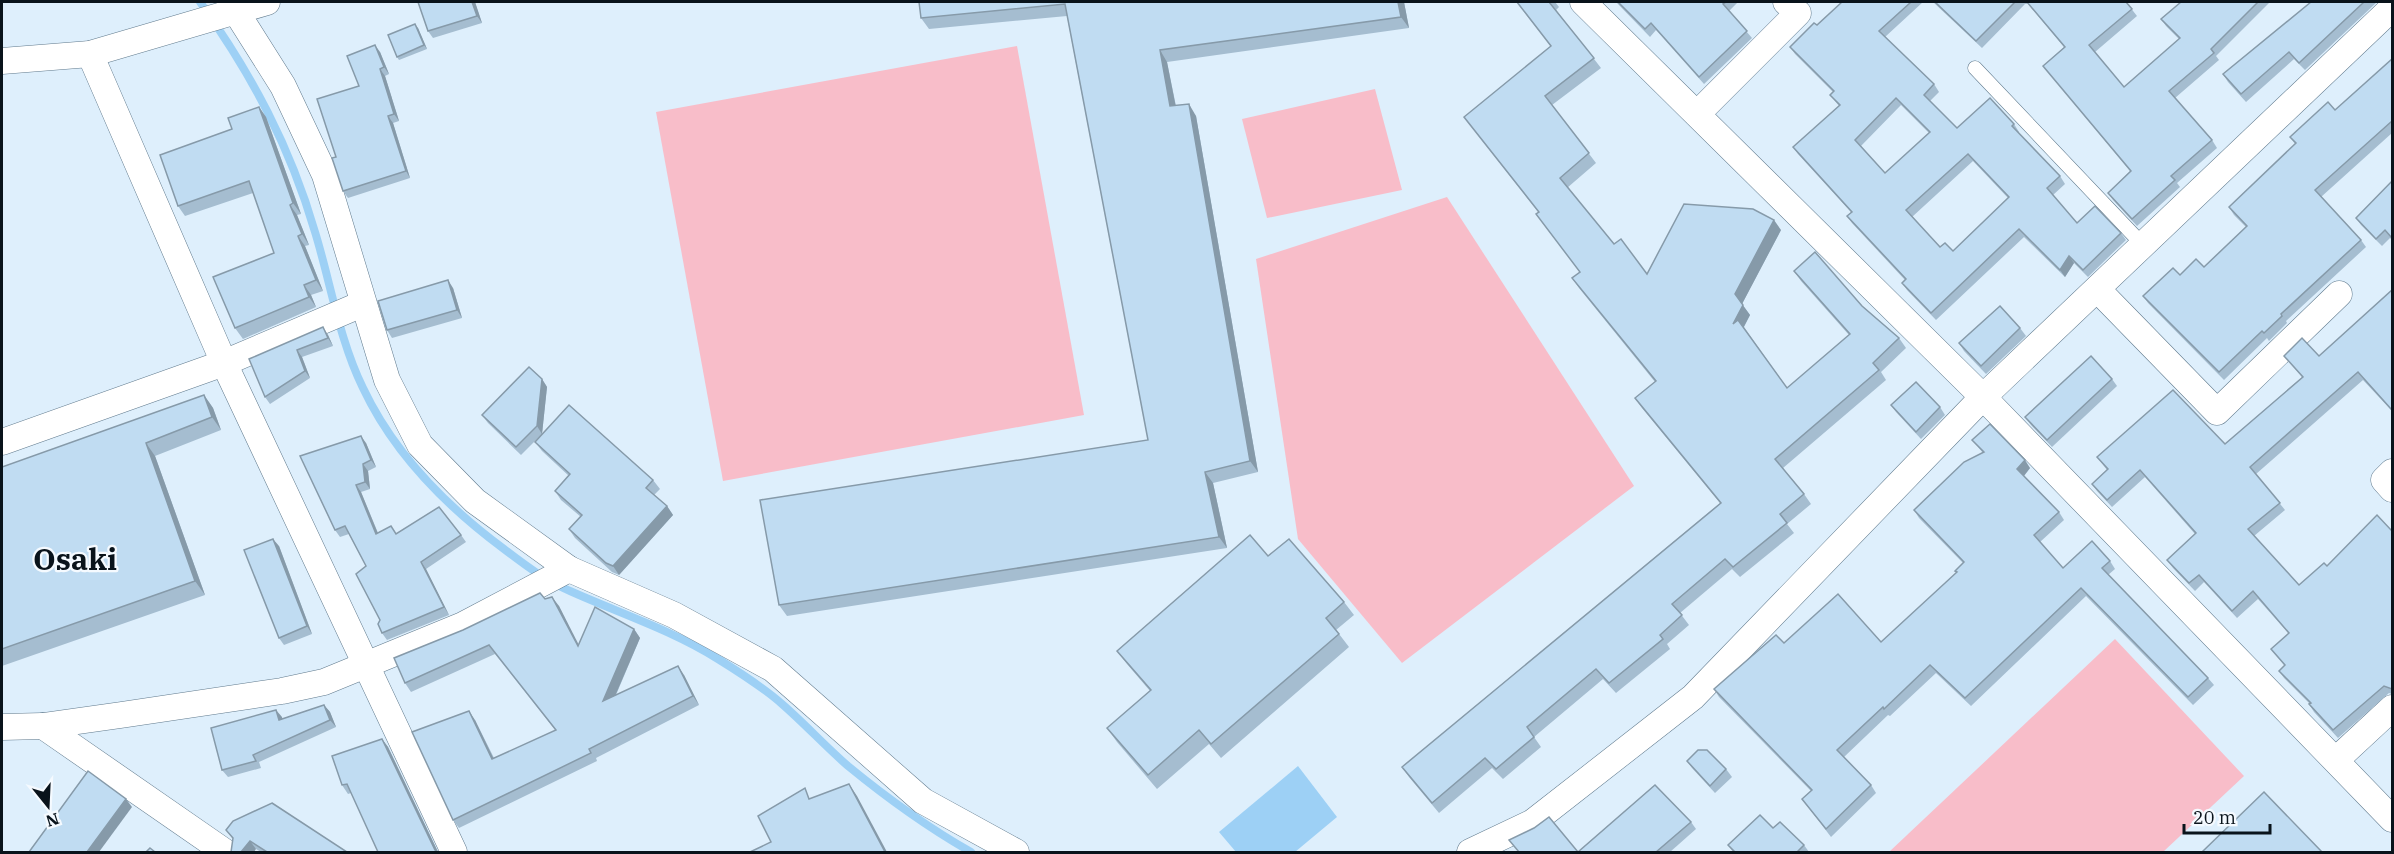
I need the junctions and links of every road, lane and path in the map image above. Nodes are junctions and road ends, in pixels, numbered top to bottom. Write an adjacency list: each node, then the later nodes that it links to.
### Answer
1 (267, 2): 5 (street)
2 (1583, 2): 9 (street)
3 (1798, 5): 9 (street)
4 (2392, 8): 10 (street)
5 (224, 13): 6 (street); 13 (street)
6 (90, 54): 7 (street); 14 (street)
7 (2, 61)
8 (1975, 69): 10 (lane)
9 (1697, 114): 15 (street)
10 (2143, 245): 11 (street)
11 (2097, 289): 12 (street); 15 (street)
12 (2339, 294)
13 (356, 307): 14 (street); 19 (street)
14 (224, 363): 16 (street); 20 (street)
15 (1983, 397): 24 (street); 29 (street)
16 (2, 442)
17 (2392, 472): 18 (street)
18 (2392, 489)
19 (565, 571): 20 (street); 28 (street)
20 (367, 666): 22 (street); 27 (street)
21 (2392, 708): 24 (street)
22 (43, 726): 23 (street); 26 (street)
23 (2, 727)
24 (2336, 760): 25 (street)
25 (2392, 819)
26 (225, 852)
27 (454, 852)
28 (1016, 852)
29 (1470, 852)

